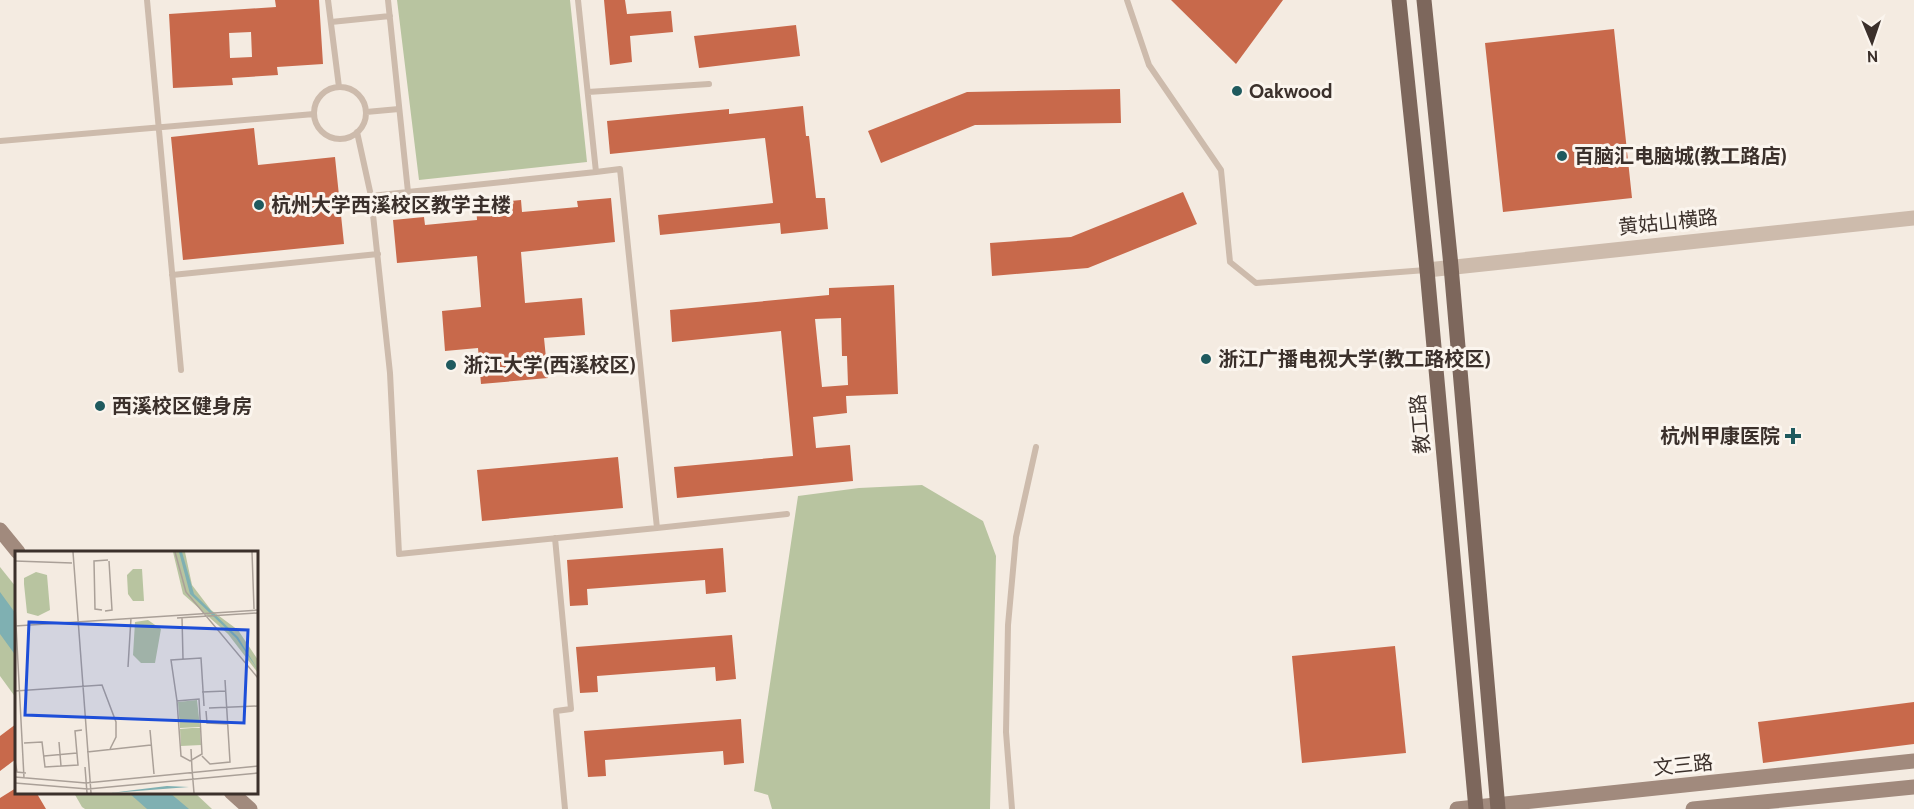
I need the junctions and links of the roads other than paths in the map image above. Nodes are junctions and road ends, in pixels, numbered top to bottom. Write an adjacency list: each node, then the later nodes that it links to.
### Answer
1 (147, 0): 16 (lane)
2 (328, 0): 9 (lane)
3 (388, 0): 8 (lane)
4 (578, 0): 12 (lane)
5 (1127, 0): 25 (lane)
6 (1399, 0): 25 (main road, 教工路)
7 (1424, 0): 24 (main road)
8 (390, 16): 9 (lane); 13 (lane)
9 (331, 22): 11 (lane)
10 (709, 84): 12 (lane)
11 (339, 87): 14 (lane); 15 (lane)
12 (588, 92): 19 (lane)
13 (399, 109): 14 (lane); 20 (lane)
14 (366, 112): 17 (lane)
15 (314, 114): 16 (lane); 17 (lane)
16 (157, 126): 18 (lane); 26 (lane)
17 (357, 132): 21 (lane)
18 (0, 141)
19 (596, 172): 20 (lane); 30 (lane)
20 (408, 192): 21 (lane)
21 (371, 196): 23 (lane)
22 (1914, 218): 24 (street, 黄姑山横路)
23 (378, 254): 26 (lane); 32 (lane)
24 (1451, 266): 25 (street, 黄姑山横路); 37 (main road)
25 (1427, 270): 38 (main road, 教工路)
26 (172, 274): 27 (lane)
27 (181, 370)
28 (1036, 447): 41 (lane)
29 (788, 514): 30 (lane)
30 (657, 528): 32 (lane)
31 (0, 530): 33 (main road)
32 (555, 537): 40 (lane)
33 (17, 551)
34 (1914, 761): 37 (main road, 文三路)
35 (1914, 787): 43 (main road)
36 (233, 794): 39 (main road)
37 (1498, 807): 38 (main road, 文三路)
38 (1476, 808): 42 (main road, 文三路)
39 (250, 809)
40 (566, 809)
41 (1012, 809)
42 (1457, 809)
43 (1693, 809)

